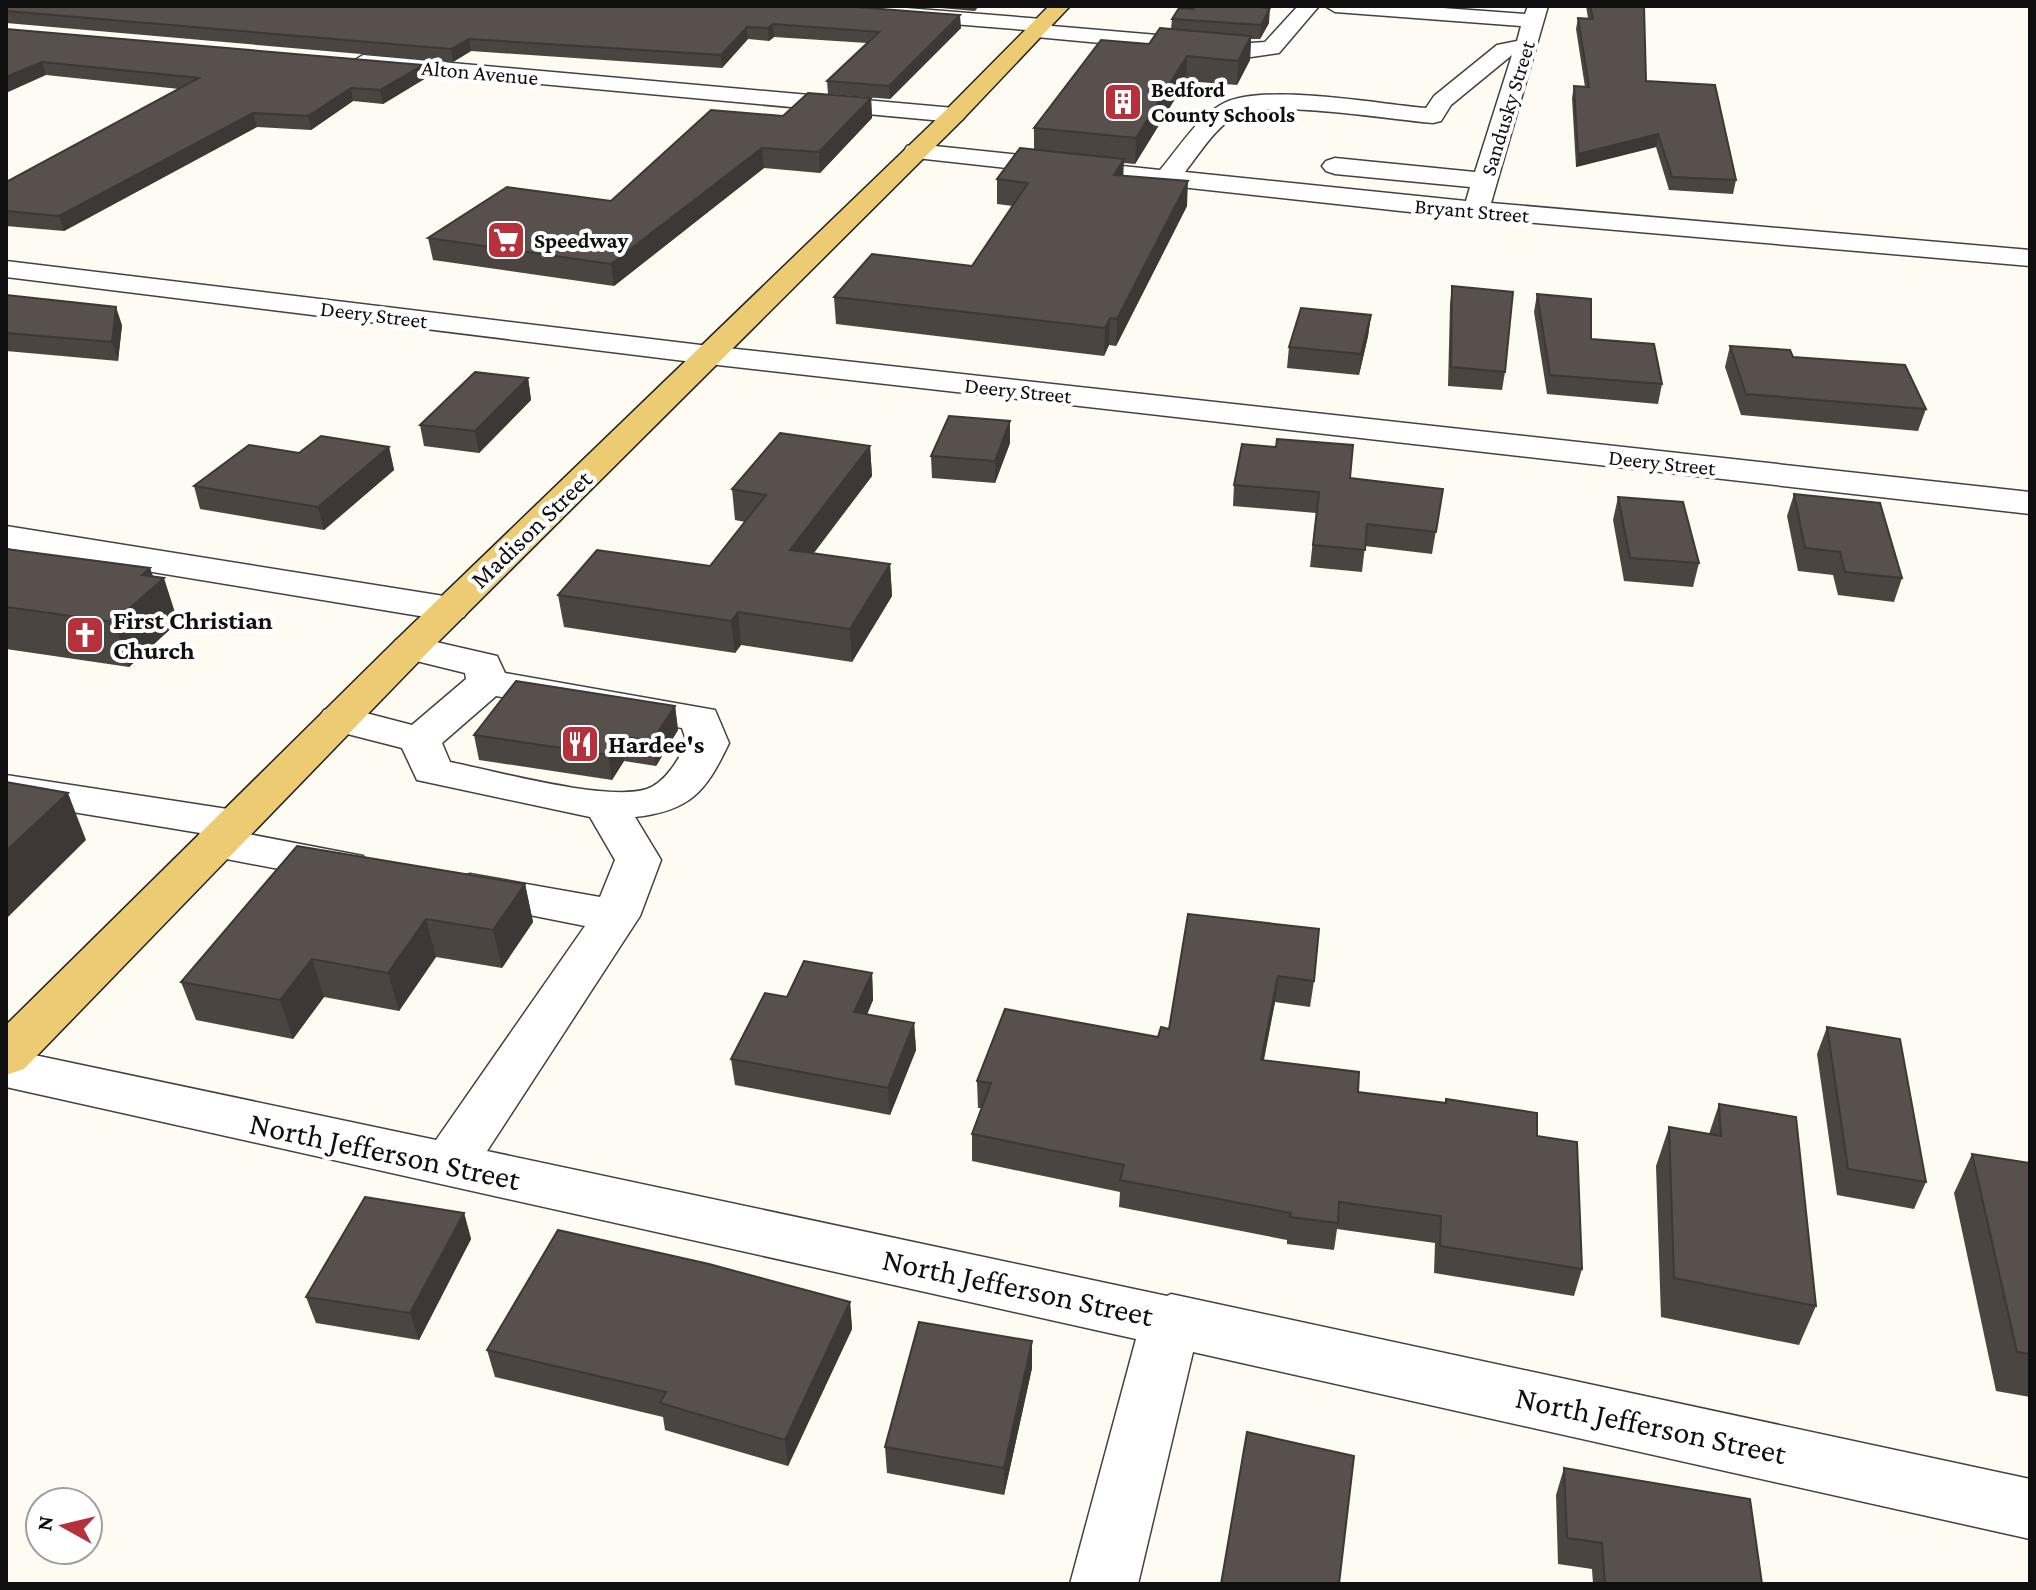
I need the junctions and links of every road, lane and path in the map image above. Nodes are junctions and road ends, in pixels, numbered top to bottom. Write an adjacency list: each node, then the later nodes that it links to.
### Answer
1 (804, 6): 7 (street)
2 (1335, 6): 5 (street)
3 (1304, 11): 4 (street); 8 (street)
4 (1268, 13)
5 (1535, 14): 9 (street, Sandusky Street)
6 (1124, 16): 8 (street)
7 (1046, 21): 8 (street); 11 (main road, Madison Street)
8 (1104, 37)
9 (1526, 45): 14 (street); 21 (street, Sandusky Street)
10 (337, 60): 11 (street, Alton Avenue)
11 (954, 115): 15 (main road, Madison Street)
12 (1212, 126): 13 (street); 14 (street); 16 (street)
13 (1242, 129)
14 (1427, 133): 19 (street)
15 (916, 151): 20 (street, Bryant Street); 26 (main road, Madison Street)
16 (1190, 151): 17 (street); 20 (street)
17 (1220, 154)
18 (1311, 163): 19 (street)
19 (1417, 174): 21 (street); 22 (street)
20 (1167, 178): 22 (street, Bryant Street)
21 (1485, 181): 23 (street, Sandusky Street)
22 (1419, 205): 23 (street, Bryant Street)
23 (1476, 210): 24 (street, Bryant Street)
24 (2030, 258)
25 (6, 269): 26 (street, Deery Street)
26 (709, 355): 27 (street, Deery Street); 29 (main road, Madison Street)
27 (2030, 503)
28 (6, 537): 29 (street)
29 (450, 609): 30 (main road, Madison Street)
30 (410, 648): 31 (street); 32 (main road, Madison Street)
31 (487, 682): 33 (street); 35 (street)
32 (339, 719): 33 (street); 36 (main road, Madison Street)
33 (420, 740): 35 (street)
34 (6, 788): 36 (street)
35 (603, 807): 39 (street)
36 (225, 834): 37 (street); 40 (main road, Madison Street)
37 (385, 874)
38 (432, 882): 39 (street)
39 (616, 916): 42 (street)
40 (6, 1056)
41 (6, 1068): 42 (street, North Jefferson Street)
42 (449, 1165): 43 (street, North Jefferson Street)
43 (1171, 1319): 44 (street, North Jefferson Street); 45 (street)
44 (2030, 1509)
45 (1104, 1584)

